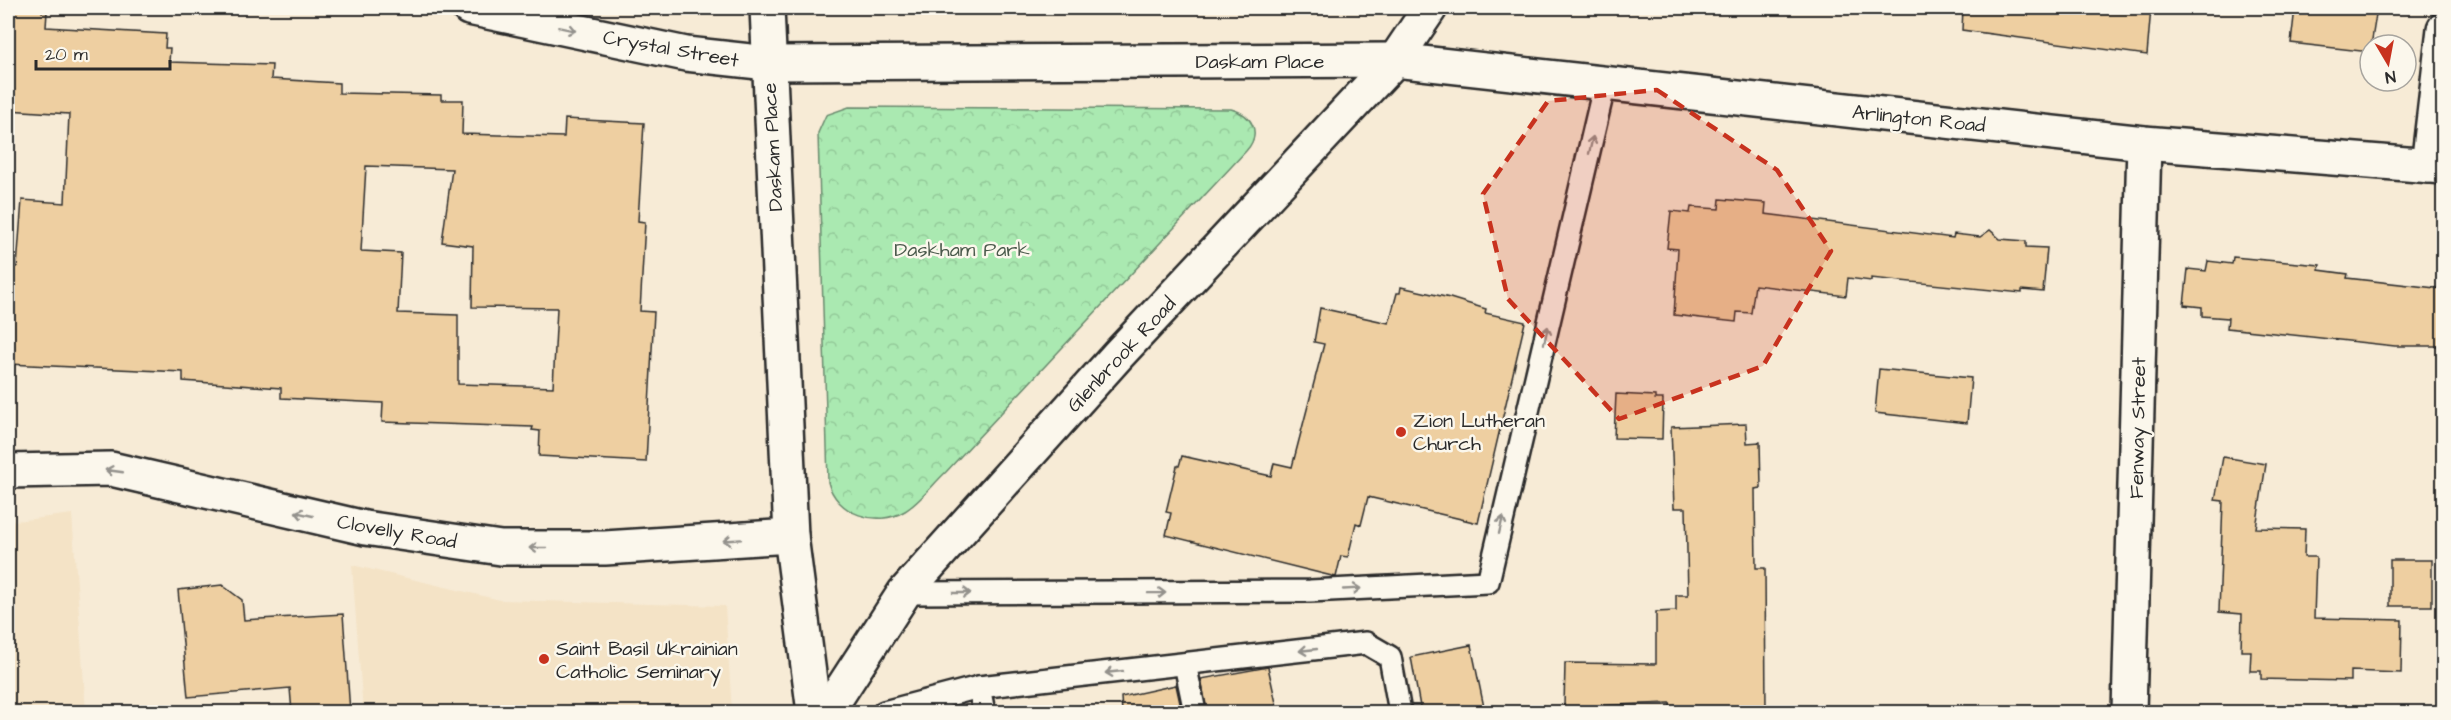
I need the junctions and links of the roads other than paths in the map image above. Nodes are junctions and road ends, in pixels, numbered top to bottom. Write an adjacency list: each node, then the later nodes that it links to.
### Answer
1 (469, 8): 6 (street, Crystal Street, one-way to 6)
2 (766, 8): 6 (street)
3 (1431, 8): 5 (street, Glenbrook Road)
4 (2444, 29): 9 (street)
5 (1395, 60): 6 (street, Daskam Place); 7 (street, Arlington Road); 12 (street, Glenbrook Road)
6 (768, 63): 11 (street, Daskam Place)
7 (1605, 84): 8 (street, Arlington Road); 12 (lane, one-way to 7)
8 (2144, 143): 9 (street, Arlington Road); 21 (street, Fenway Street)
9 (2436, 167)
10 (8, 471): 11 (street, Clovelly Road, one-way to 10)
11 (791, 536): 15 (street, Daskam Place)
12 (904, 593): 16 (street, Glenbrook Road)
13 (1185, 664): 14 (lane, one-way to 14); 19 (lane); 20 (lane, one-way to 13)
14 (979, 687): 17 (lane); 18 (lane)
15 (814, 712)
16 (827, 712)
17 (884, 712)
18 (984, 712)
19 (1195, 712)
20 (1400, 712)
21 (2130, 712)

